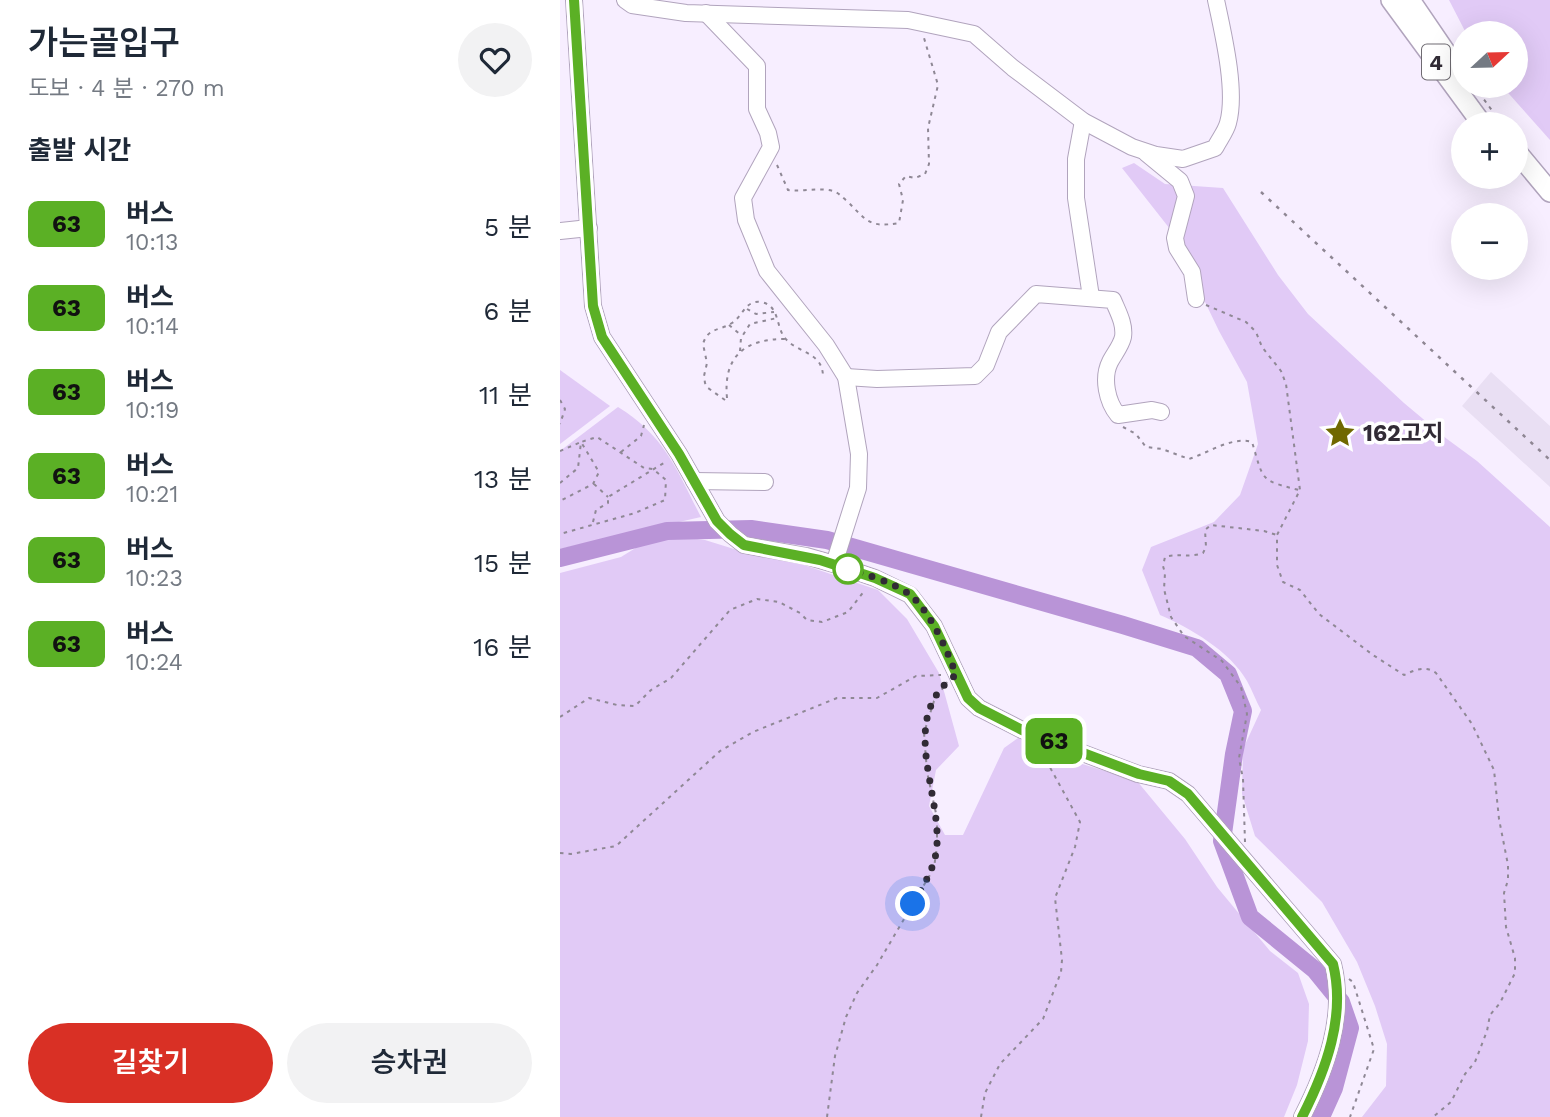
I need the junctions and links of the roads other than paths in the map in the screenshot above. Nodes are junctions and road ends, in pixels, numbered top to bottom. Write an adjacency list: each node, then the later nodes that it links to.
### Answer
1 (574, 0): 15 (street)
2 (625, 0): 6 (street)
3 (1216, 0): 10 (street)
4 (1391, 0): 8 (main road, 4)
5 (1410, 0): 7 (main road, 4)
6 (706, 13): 9 (street); 19 (street)
7 (1451, 61)
8 (1473, 112)
9 (1083, 121): 10 (street); 17 (street)
10 (1144, 151): 18 (street)
11 (1528, 165): 13 (main road)
12 (1528, 183): 14 (main road)
13 (1550, 192)
14 (1550, 208)
15 (589, 229): 16 (street); 21 (street)
16 (560, 232)
17 (1091, 297): 19 (street); 20 (street)
18 (1196, 299)
19 (846, 377): 23 (street)
20 (1161, 412)
21 (694, 481): 22 (street); 23 (street)
22 (765, 482)
23 (836, 561): 24 (street)
24 (1302, 1117)

